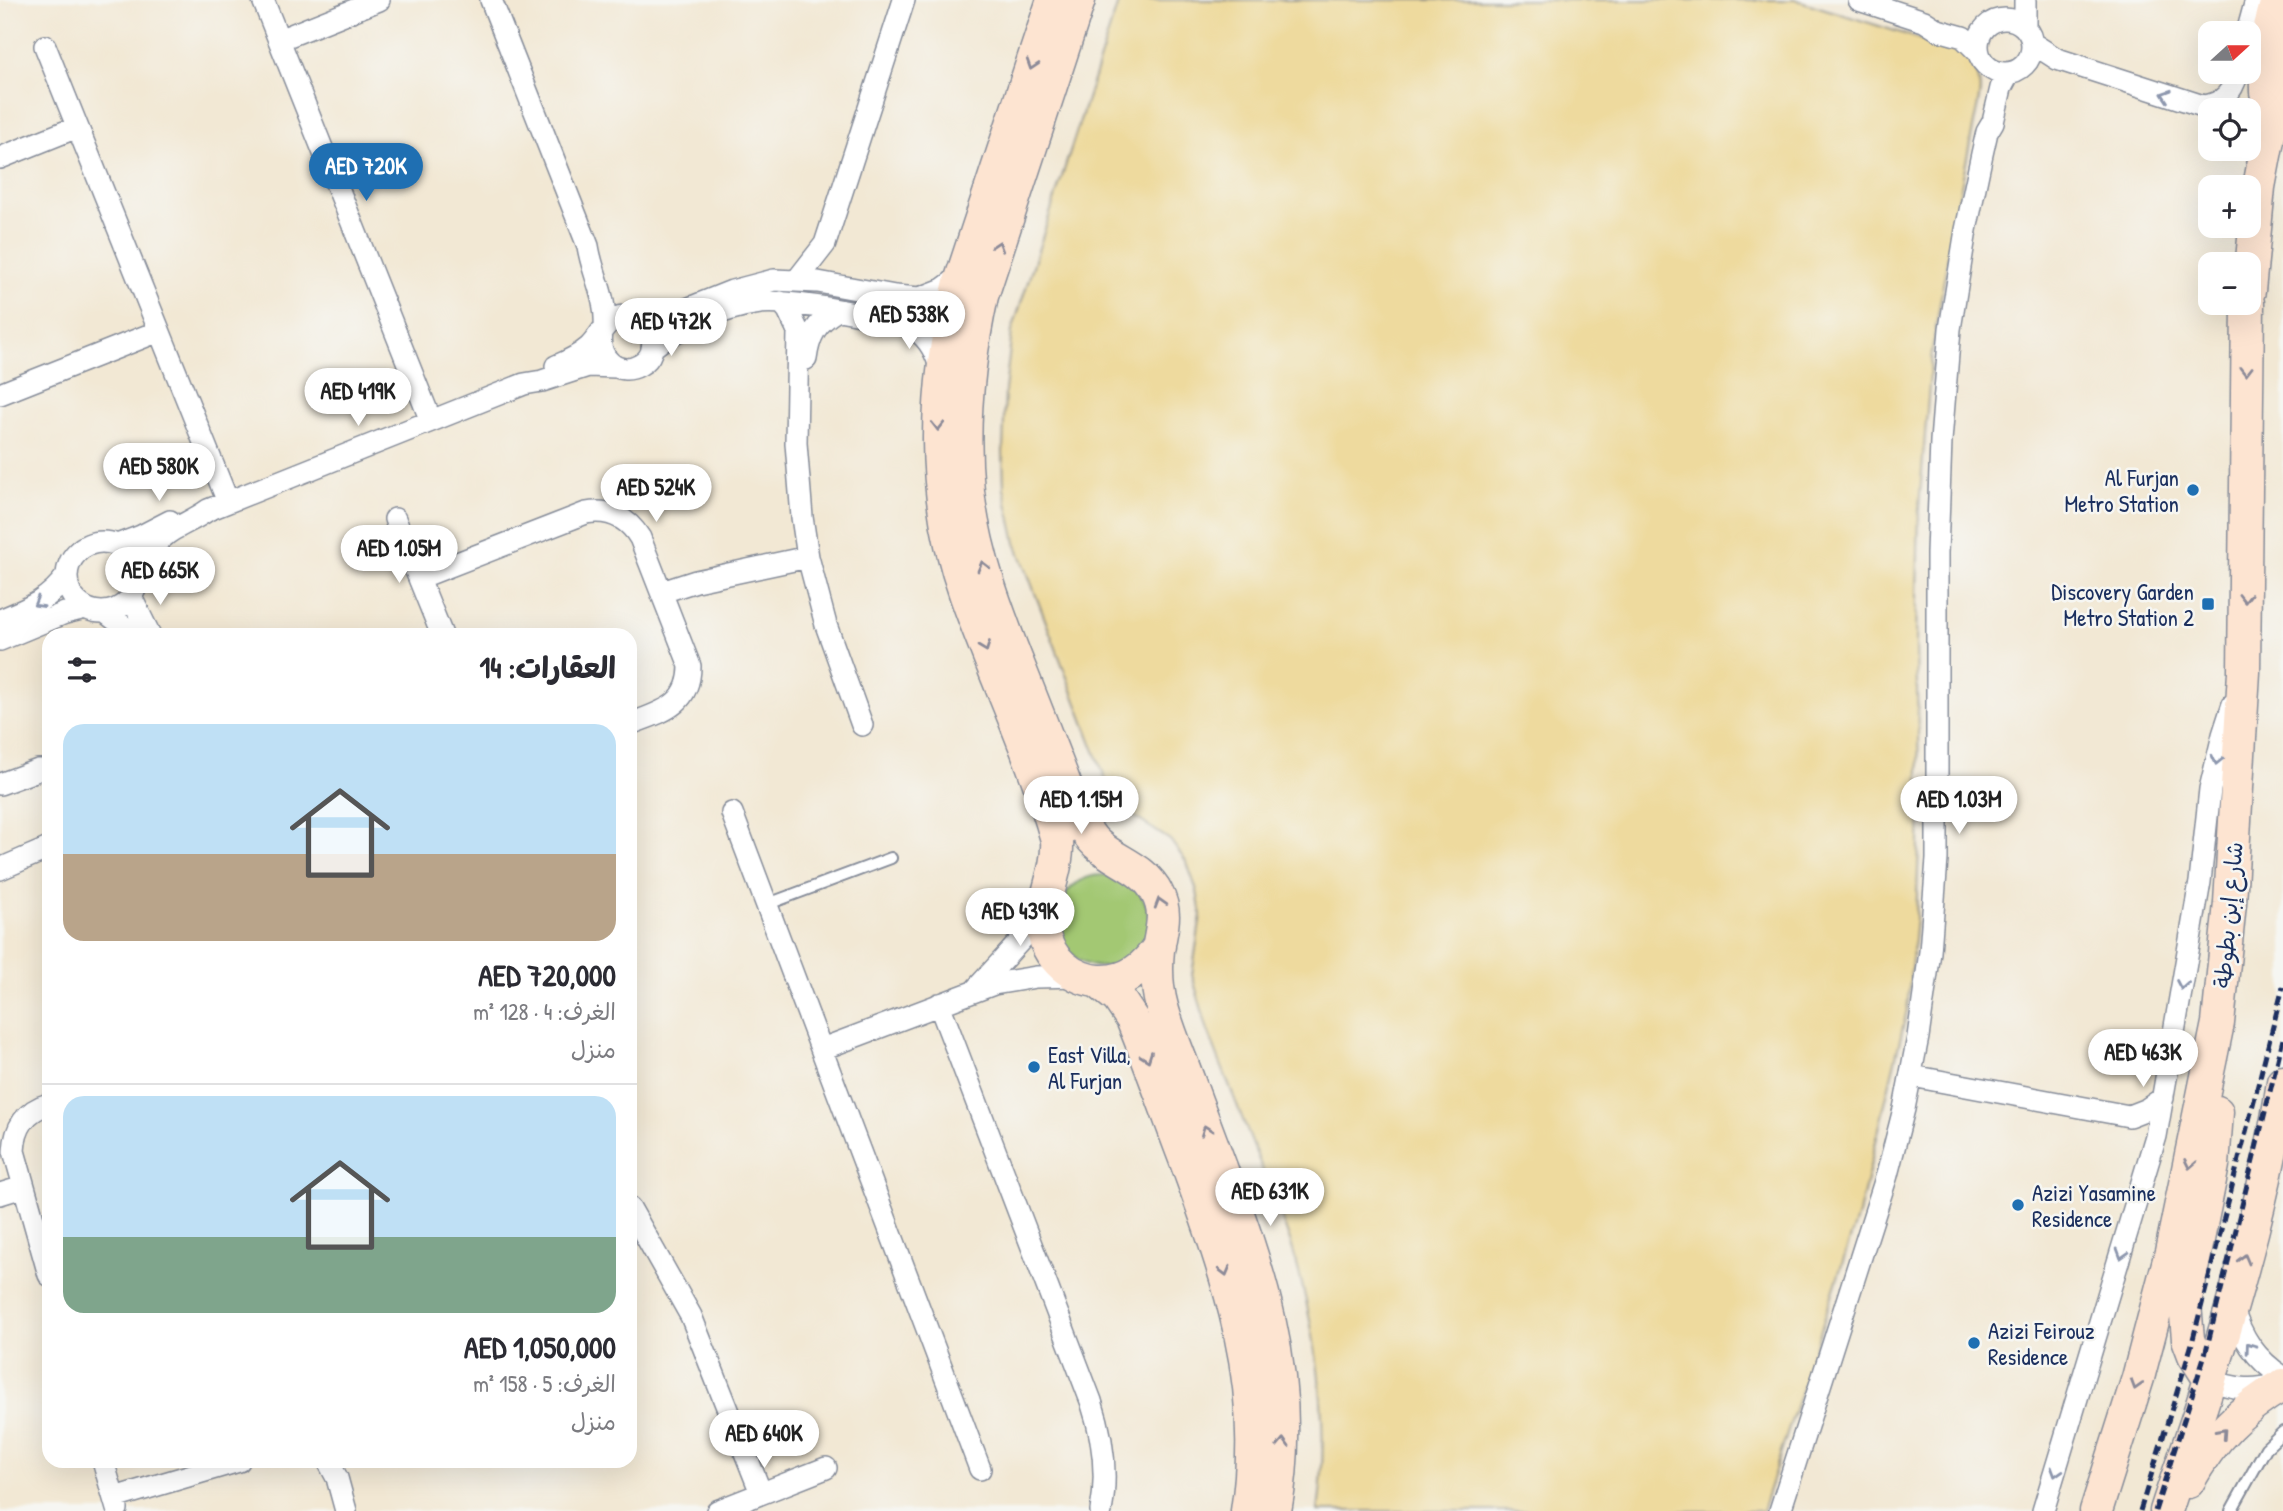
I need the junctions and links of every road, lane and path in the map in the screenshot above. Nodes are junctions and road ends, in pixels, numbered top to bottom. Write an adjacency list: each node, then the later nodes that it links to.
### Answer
1 (263, 0): 16 (street)
2 (379, 0): 16 (street)
3 (491, 0): 27 (street)
4 (904, 0): 26 (street)
5 (1053, 0): 29 (street, one-way to 29)
6 (1079, 0): 69 (street, one-way to 6)
7 (1860, 0): 12 (street)
8 (2011, 0): 14 (street)
9 (2025, 0): 15 (street)
10 (2256, 0): 13 (street)
11 (2277, 0): 23 (street)
12 (1924, 21): 14 (street); 18 (street)
13 (2250, 21)
14 (1994, 22): 15 (street); 18 (street)
15 (2029, 35): 20 (street); 21 (street, one-way to 15)
16 (279, 40): 45 (street)
17 (45, 46): 22 (street)
18 (1982, 59): 20 (street); 24 (street)
19 (2283, 60): 23 (street)
20 (2009, 73): 24 (street)
21 (2234, 84)
22 (77, 127): 25 (street); 38 (street)
23 (2269, 130): 28 (street)
24 (1987, 132): 79 (street)
25 (0, 158)
26 (825, 244): 30 (street); 31 (street)
27 (588, 246): 36 (street); 37 (street)
28 (2253, 252)
29 (962, 275): 32 (street); 41 (street)
30 (797, 280): 31 (street); 36 (street)
31 (836, 284): 32 (street)
32 (858, 289): 34 (street)
33 (781, 302): 34 (street); 39 (street); 43 (street)
34 (846, 313): 41 (street); 43 (street)
35 (2248, 315): 61 (street, شارع إبن بطوطة, one-way to 61)
36 (636, 318): 37 (street); 39 (street)
37 (603, 330): 40 (street); 42 (street)
38 (159, 331): 44 (street); 46 (street)
39 (652, 348): 40 (street)
40 (615, 367): 42 (street)
41 (941, 371): 71 (street, one-way to 71)
42 (524, 384): 45 (street)
43 (798, 391): 49 (street)
44 (0, 394)
45 (431, 421): 46 (street)
46 (218, 506): 48 (street); 50 (street)
47 (395, 519): 52 (street)
48 (117, 545): 50 (street); 51 (street)
49 (808, 557): 53 (street); 63 (street)
50 (137, 573): 54 (street)
51 (67, 575): 55 (street); 56 (street, one-way to 56)
52 (419, 578): 53 (street); 59 (street)
53 (662, 592): 62 (street)
54 (131, 597): 55 (street); 58 (street)
55 (95, 610): 57 (street); 60 (street)
56 (0, 620)
57 (124, 628)
58 (146, 628)
59 (439, 628)
60 (0, 640)
61 (2244, 672): 77 (street, شارع إبن بطوطة); 81 (street, one-way to 81)
62 (637, 721)
63 (862, 724)
64 (42, 769): 65 (street)
65 (0, 784)
66 (732, 813): 72 (street)
67 (42, 851): 70 (street)
68 (891, 858): 72 (lane)
69 (1134, 868): 71 (street); 73 (street, one-way to 69)
70 (0, 869)
71 (1048, 896): 74 (street); 75 (street)
72 (768, 904): 78 (street)
73 (1158, 946): 74 (street); 105 (street, one-way to 73)
74 (1088, 979): 75 (street); 104 (street, one-way to 104)
75 (974, 990): 76 (street)
76 (939, 1004): 78 (street); 103 (street)
77 (2218, 1023): 91 (street); 108 (street, شارع إبن بطوطة, one-way to 108)
78 (821, 1049): 98 (street)
79 (1912, 1076): 83 (street); 106 (street)
80 (2283, 1082): 89 (street, one-way to 80)
81 (2163, 1098): 83 (street); 84 (street)
82 (42, 1107): 85 (street)
83 (2129, 1116): 84 (street)
84 (2155, 1144): 107 (street, one-way to 107)
85 (23, 1187): 86 (street); 88 (street)
86 (0, 1194)
87 (637, 1220): 99 (street)
88 (42, 1251)
89 (2232, 1306): 90 (street, one-way to 89); 91 (street)
90 (2283, 1377)
91 (2210, 1380): 92 (street); 109 (street)
92 (2283, 1384): 110 (street, one-way to 92)
93 (2283, 1432): 111 (lane)
94 (105, 1468): 100 (street)
95 (219, 1468): 100 (street)
96 (332, 1468): 101 (street)
97 (826, 1468): 99 (street)
98 (980, 1469)
99 (761, 1493): 102 (street)
100 (116, 1504)
101 (346, 1511)
102 (717, 1511)
103 (1101, 1511)
104 (1247, 1511)
105 (1275, 1511)
106 (1780, 1511)
107 (2043, 1511)
108 (2096, 1511)
109 (2166, 1511)
110 (2172, 1511)
111 (2231, 1511)

